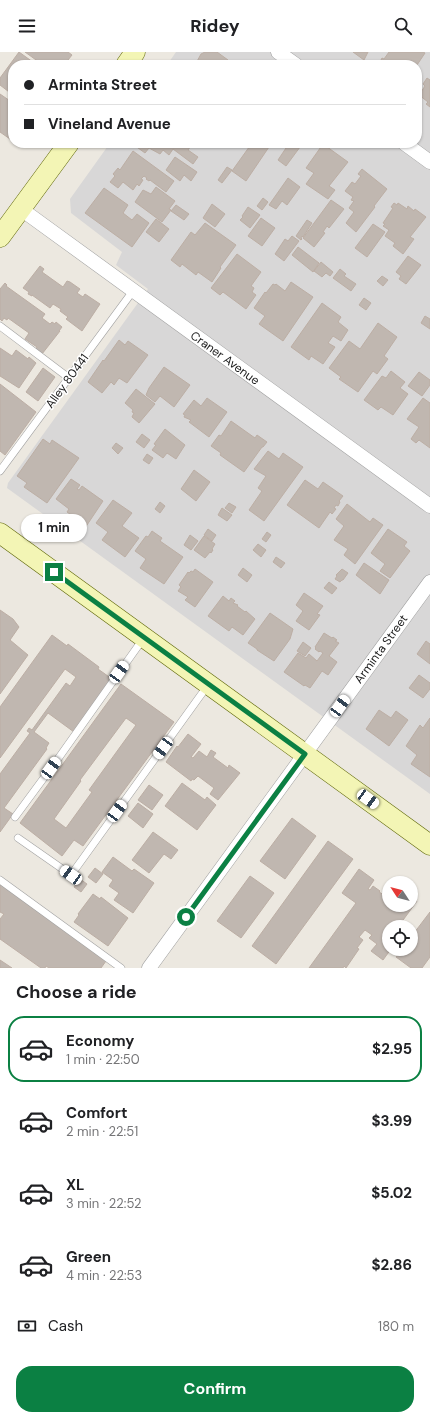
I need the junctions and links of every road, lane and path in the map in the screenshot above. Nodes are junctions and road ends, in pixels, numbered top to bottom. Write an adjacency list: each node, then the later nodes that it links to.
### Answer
1 (278, 52): 2 (street)
2 (289, 60)
3 (65, 148): 6 (main road)
4 (411, 148): 5 (street)
5 (430, 162)
6 (21, 209): 7 (main road); 8 (street, Craner Avenue)
7 (0, 237)
8 (133, 291): 10 (lane, Alley 80441); 12 (street, Craner Avenue)
9 (0, 326): 10 (lane)
10 (69, 378): 11 (lane, Alley 80441)
11 (0, 471)
12 (430, 506)
13 (0, 533): 15 (main road)
14 (430, 582): 17 (street, Arminta Street)
15 (144, 637): 16 (main road); 18 (lane)
16 (209, 684): 17 (main road); 19 (lane)
17 (305, 754): 20 (main road); 23 (street, Arminta Street)
18 (15, 817)
19 (18, 838)
20 (430, 845)
21 (0, 880): 22 (lane)
22 (120, 968)
23 (149, 968)

